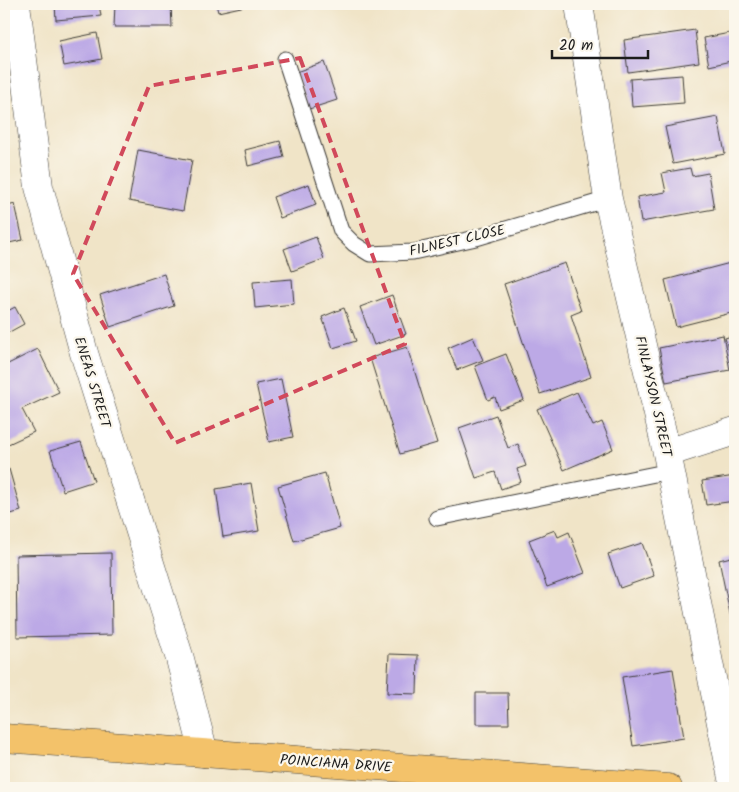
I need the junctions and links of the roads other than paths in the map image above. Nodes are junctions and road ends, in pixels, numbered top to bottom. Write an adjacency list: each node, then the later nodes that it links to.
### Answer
1 (16, 4): 9 (street, ENEAS STREET)
2 (579, 4): 4 (street, FINLAYSON STREET)
3 (285, 60): 4 (lane, FILNEST CLOSE)
4 (608, 198): 6 (street, FINLAYSON STREET)
5 (735, 431): 6 (street)
6 (669, 462): 7 (lane); 11 (street, FINLAYSON STREET)
7 (437, 518)
8 (4, 738): 9 (main road, POINCIANA DRIVE)
9 (204, 753): 10 (main road, POINCIANA DRIVE)
10 (668, 788)
11 (734, 788)

